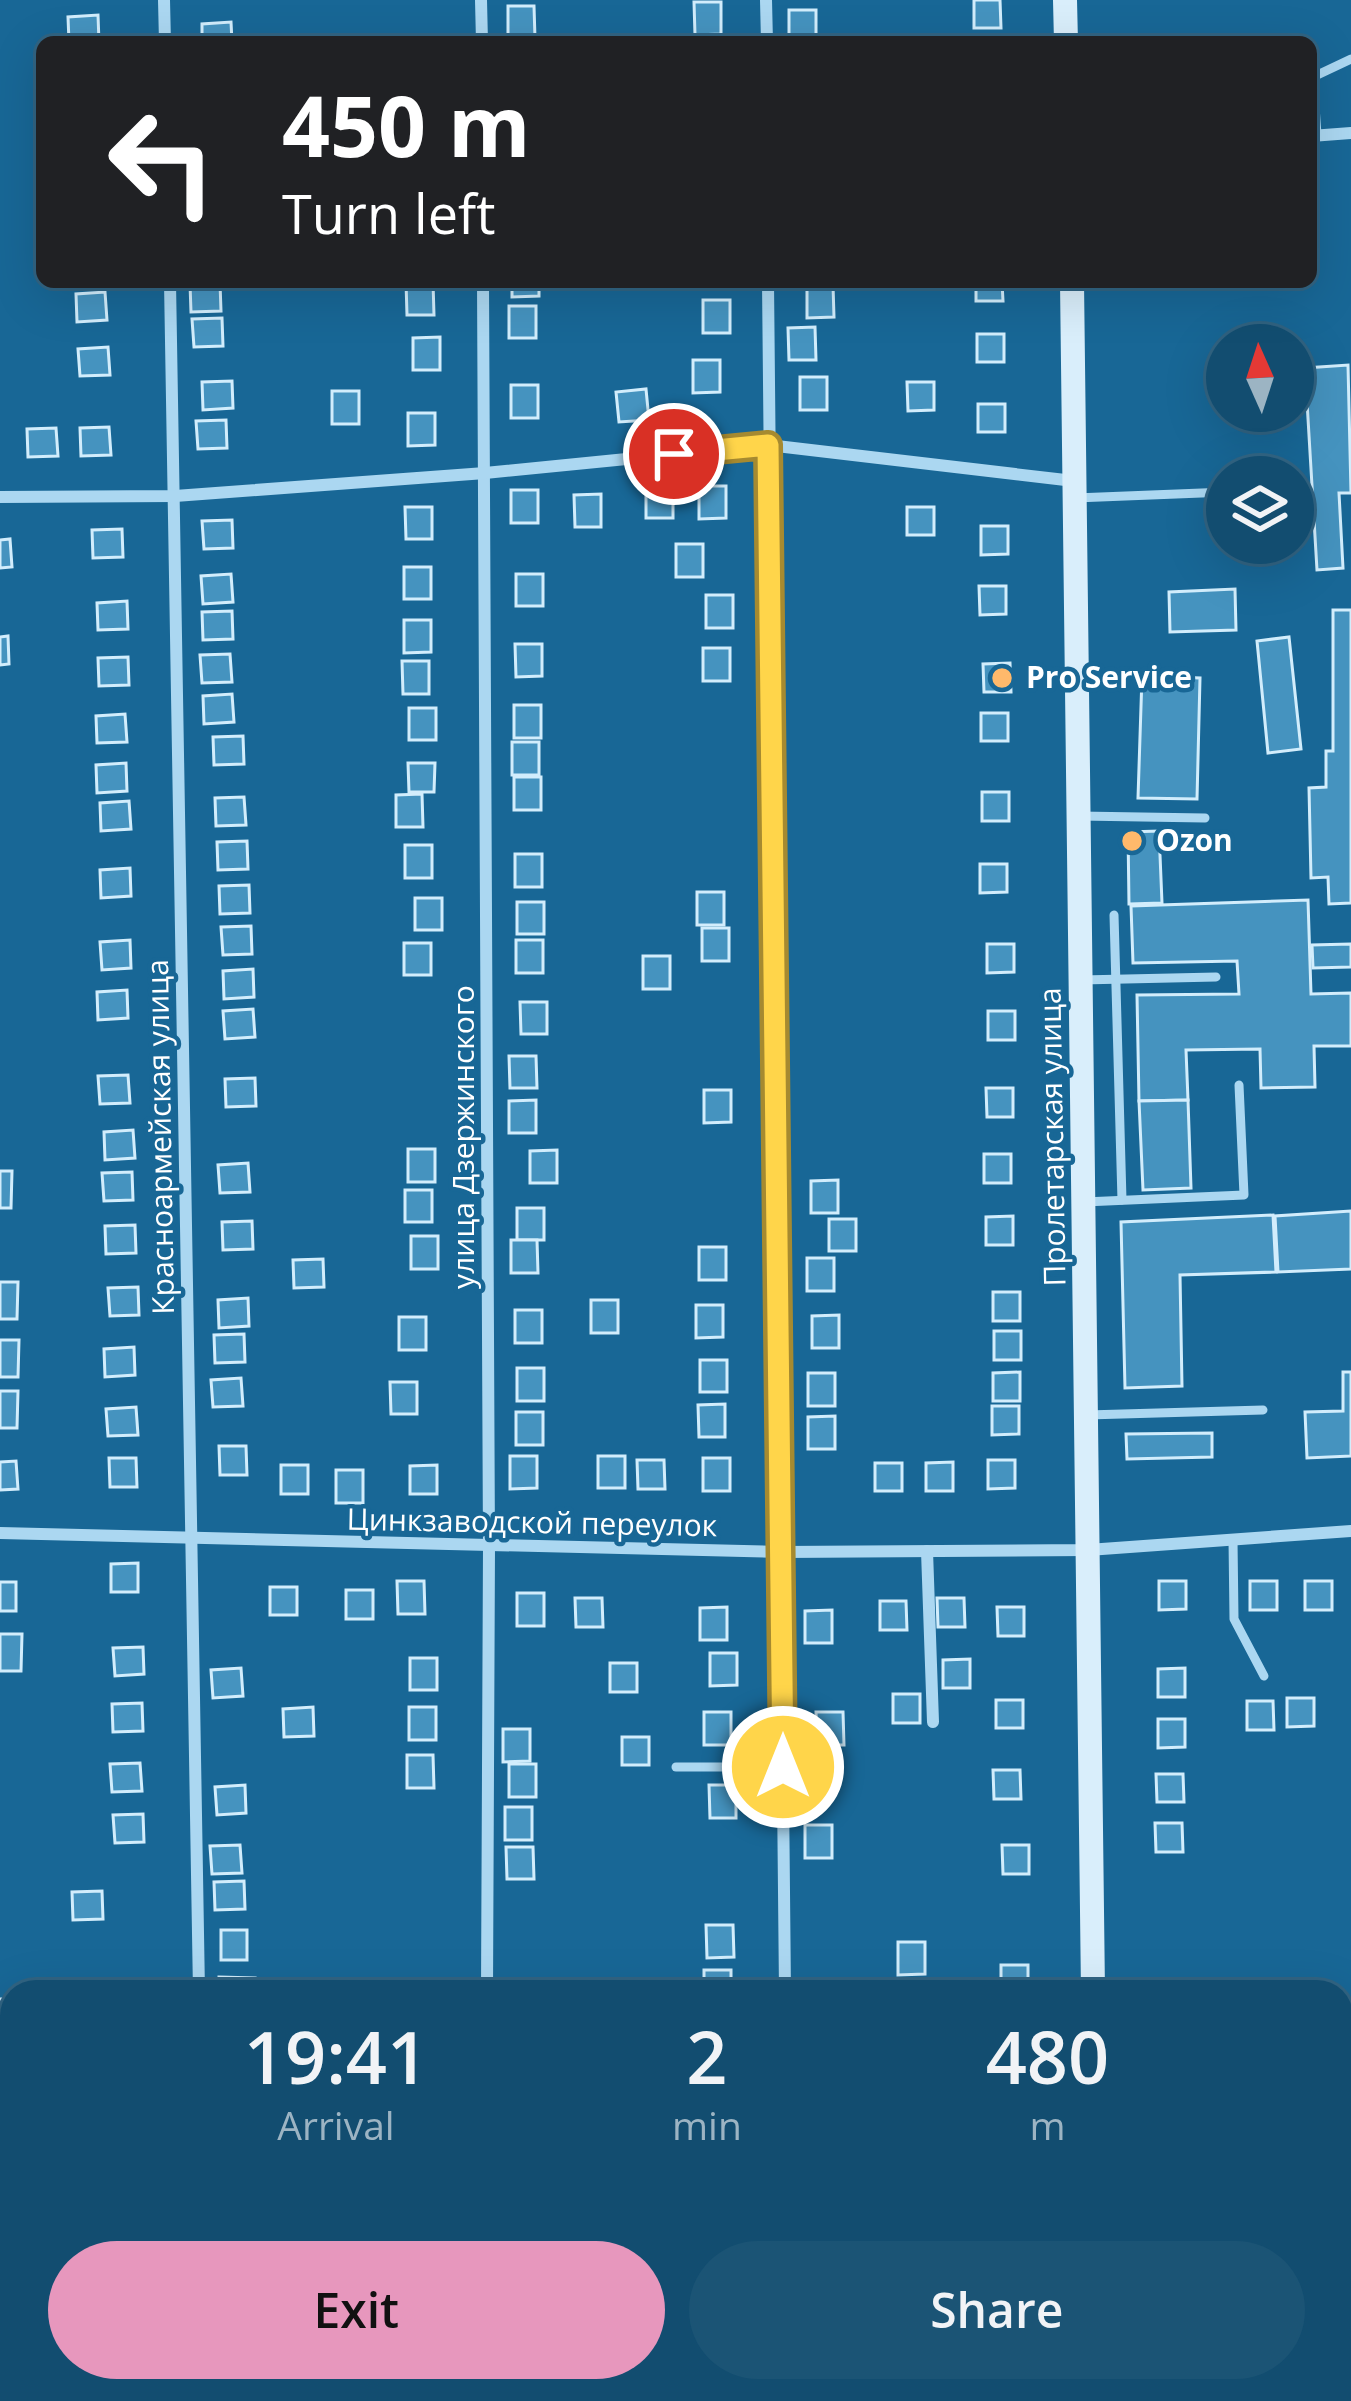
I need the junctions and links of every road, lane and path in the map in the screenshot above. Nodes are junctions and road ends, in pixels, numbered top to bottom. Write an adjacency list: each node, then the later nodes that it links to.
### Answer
1 (164, 0): 5 (street)
2 (481, 0): 6 (street)
3 (766, 0): 7 (street)
4 (1064, 0): 8 (main road)
5 (165, 36)
6 (482, 36)
7 (766, 36)
8 (1066, 36)
9 (1351, 59): 10 (lane)
10 (1317, 75)
11 (1351, 134): 12 (street)
12 (1317, 135)
13 (170, 288): 21 (street, Красноармейская улица)
14 (483, 288): 18 (street, улица Дзержинского)
15 (768, 288): 17 (street)
16 (1072, 288): 19 (main road, Пролетарская улица)
17 (768, 445): 18 (street); 19 (street); 41 (street)
18 (485, 473): 21 (street); 38 (street, улица Дзержинского)
19 (1075, 490): 20 (lane); 23 (main road, Пролетарская улица)
20 (1206, 493)
21 (175, 496): 22 (street); 36 (street, Красноармейская улица)
22 (0, 497)
23 (1079, 816): 24 (lane); 28 (main road, Пролетарская улица)
24 (1205, 818)
25 (1114, 915): 27 (lane)
26 (1216, 977): 27 (lane)
27 (1116, 979): 28 (lane); 30 (lane)
28 (1081, 980): 31 (main road, Пролетарская улица)
29 (1239, 1085): 30 (lane)
30 (1122, 1200): 31 (lane)
31 (1084, 1202): 33 (main road, Пролетарская улица)
32 (1263, 1410): 33 (lane)
33 (1087, 1415): 39 (main road, Пролетарская улица)
34 (1351, 1532): 37 (street, Цинкзаводской переулок)
35 (0, 1533): 36 (street, Цинкзаводской переулок)
36 (192, 1540): 38 (street, Цинкзаводской переулок); 46 (street, Красноармейская улица)
37 (1233, 1540): 39 (street, Цинкзаводской переулок); 42 (lane)
38 (489, 1546): 41 (street, Цинкзаводской переулок); 47 (street, улица Дзержинского)
39 (1088, 1550): 40 (street, Цинкзаводской переулок); 49 (main road, Пролетарская улица)
40 (927, 1551): 41 (street, Цинкзаводской переулок); 43 (street)
41 (782, 1552): 45 (street)
42 (1264, 1676)
43 (933, 1722)
44 (676, 1767): 45 (lane)
45 (783, 1767): 48 (street)
46 (199, 1980)
47 (487, 1980)
48 (784, 1980)
49 (1093, 1980)

